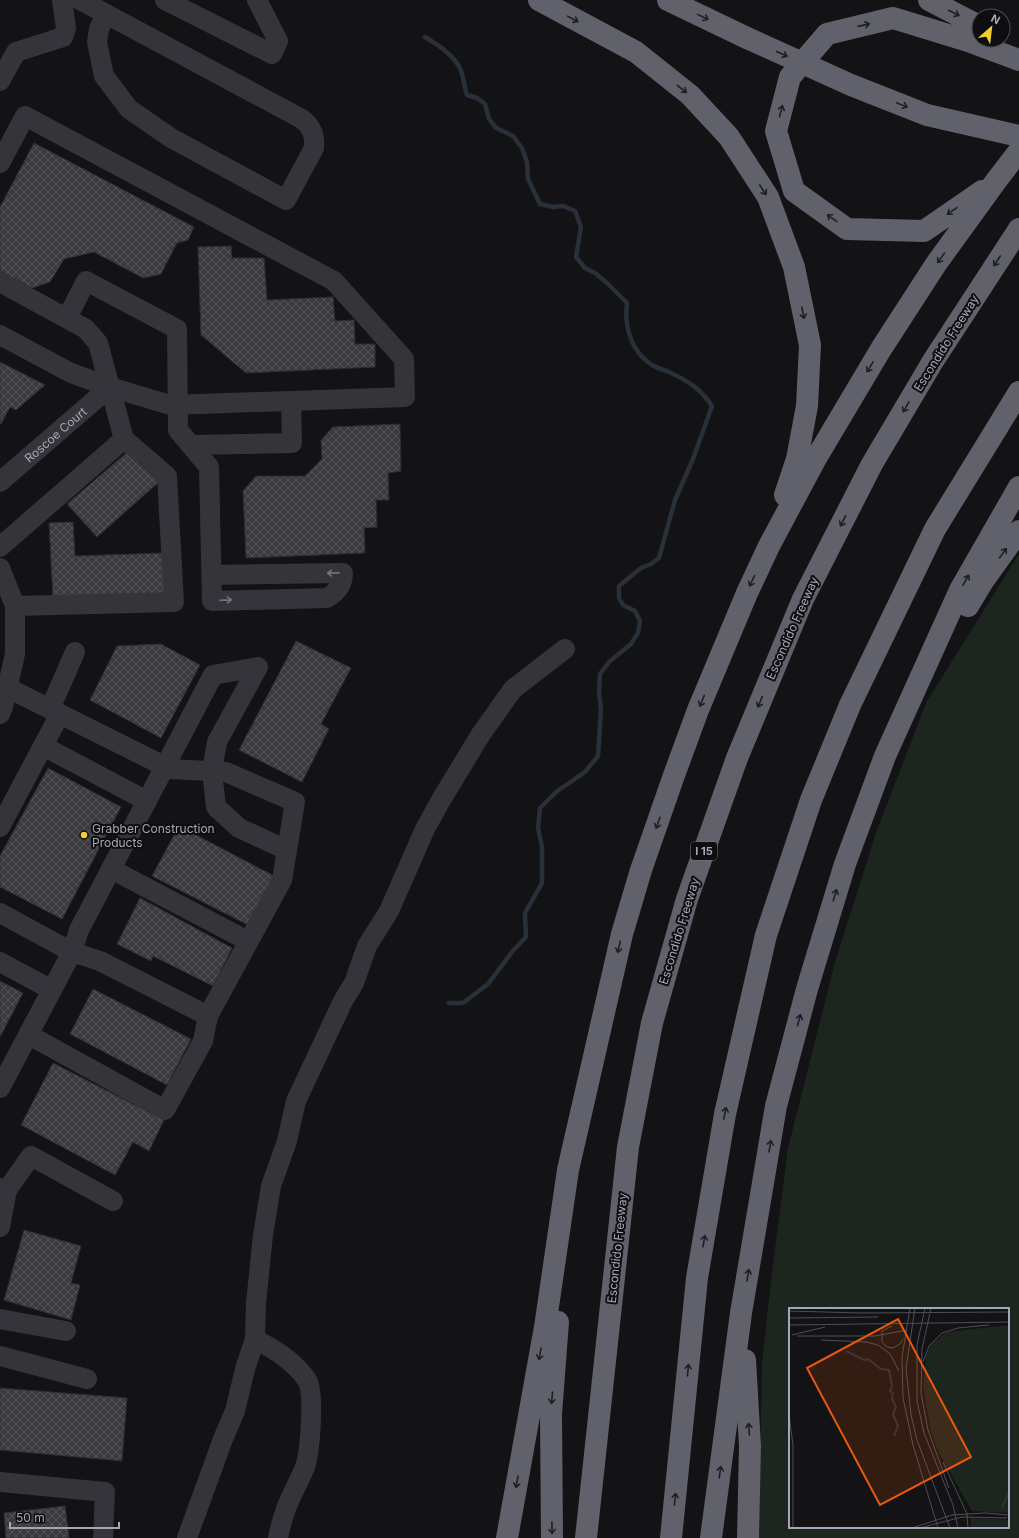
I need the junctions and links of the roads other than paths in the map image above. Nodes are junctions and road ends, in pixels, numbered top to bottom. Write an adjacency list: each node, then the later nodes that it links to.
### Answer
1 (62, 0): 11 (street)
2 (80, 0): 8 (street)
3 (165, 0): 4 (street)
4 (257, 0)
5 (539, 0): 29 (highway, one-way to 29)
6 (668, 0): 12 (highway, one-way to 12, bridge)
7 (928, 0): 9 (highway, one-way to 9)
8 (106, 14): 8 (street)
9 (971, 22)
10 (1019, 60): 15 (highway, one-way to 10)
11 (0, 81)
12 (1019, 136)
13 (1019, 151): 15 (highway)
14 (0, 163): 22 (street)
15 (996, 181): 29 (highway, one-way to 29)
16 (1019, 229): 71 (highway, Escondido Freeway / I 15, one-way to 71)
17 (0, 282): 18 (street)
18 (67, 318): 20 (street); 23 (street)
19 (0, 336): 20 (street)
20 (110, 387): 23 (street); 24 (street); 26 (street, Roscoe Court)
21 (1019, 392): 72 (highway, one-way to 21)
22 (291, 401): 23 (street); 25 (street)
23 (179, 405): 25 (street)
24 (124, 439): 30 (street); 33 (street)
25 (191, 445): 32 (street)
26 (2, 478)
27 (1019, 487): 37 (highway, one-way to 27)
28 (1019, 531): 37 (highway, one-way to 28)
29 (769, 546): 55 (highway, one-way to 55)
30 (0, 547)
31 (0, 568): 33 (street)
32 (211, 575): 32 (street, one-way to 32)
33 (14, 606): 36 (street)
34 (565, 649): 62 (street)
35 (75, 652): 38 (street)
36 (8, 688): 38 (street); 39 (street)
37 (907, 704): 59 (highway, one-way to 37)
38 (55, 712): 40 (street); 41 (street)
39 (0, 714)
40 (43, 746): 43 (street); 44 (street)
41 (165, 766): 42 (street); 42 (street); 43 (street)
42 (212, 771): 45 (street); 45 (street)
43 (147, 801): 46 (street)
44 (0, 827)
45 (287, 850): 48 (street)
46 (112, 869): 48 (street); 49 (street)
47 (0, 913): 49 (street)
48 (248, 941): 52 (street)
49 (72, 952): 51 (street); 52 (street)
50 (0, 962): 51 (street)
51 (52, 990): 53 (street)
52 (208, 1016): 53 (street)
53 (29, 1034): 54 (street)
54 (0, 1088)
55 (582, 1108): 69 (highway, one-way to 69); 70 (highway, one-way to 70)
56 (4, 1189): 57 (street); 58 (street)
57 (113, 1201)
58 (0, 1227)
59 (741, 1313): 73 (highway, one-way to 59); 74 (highway, one-way to 59)
60 (0, 1319): 61 (street)
61 (66, 1331)
62 (255, 1339): 67 (street); 68 (street)
63 (0, 1356): 64 (street)
64 (87, 1379)
65 (0, 1482): 66 (street)
66 (103, 1538)
67 (187, 1538)
68 (278, 1538)
69 (507, 1538)
70 (552, 1538)
71 (586, 1538)
72 (671, 1538)
73 (710, 1538)
74 (748, 1538)

